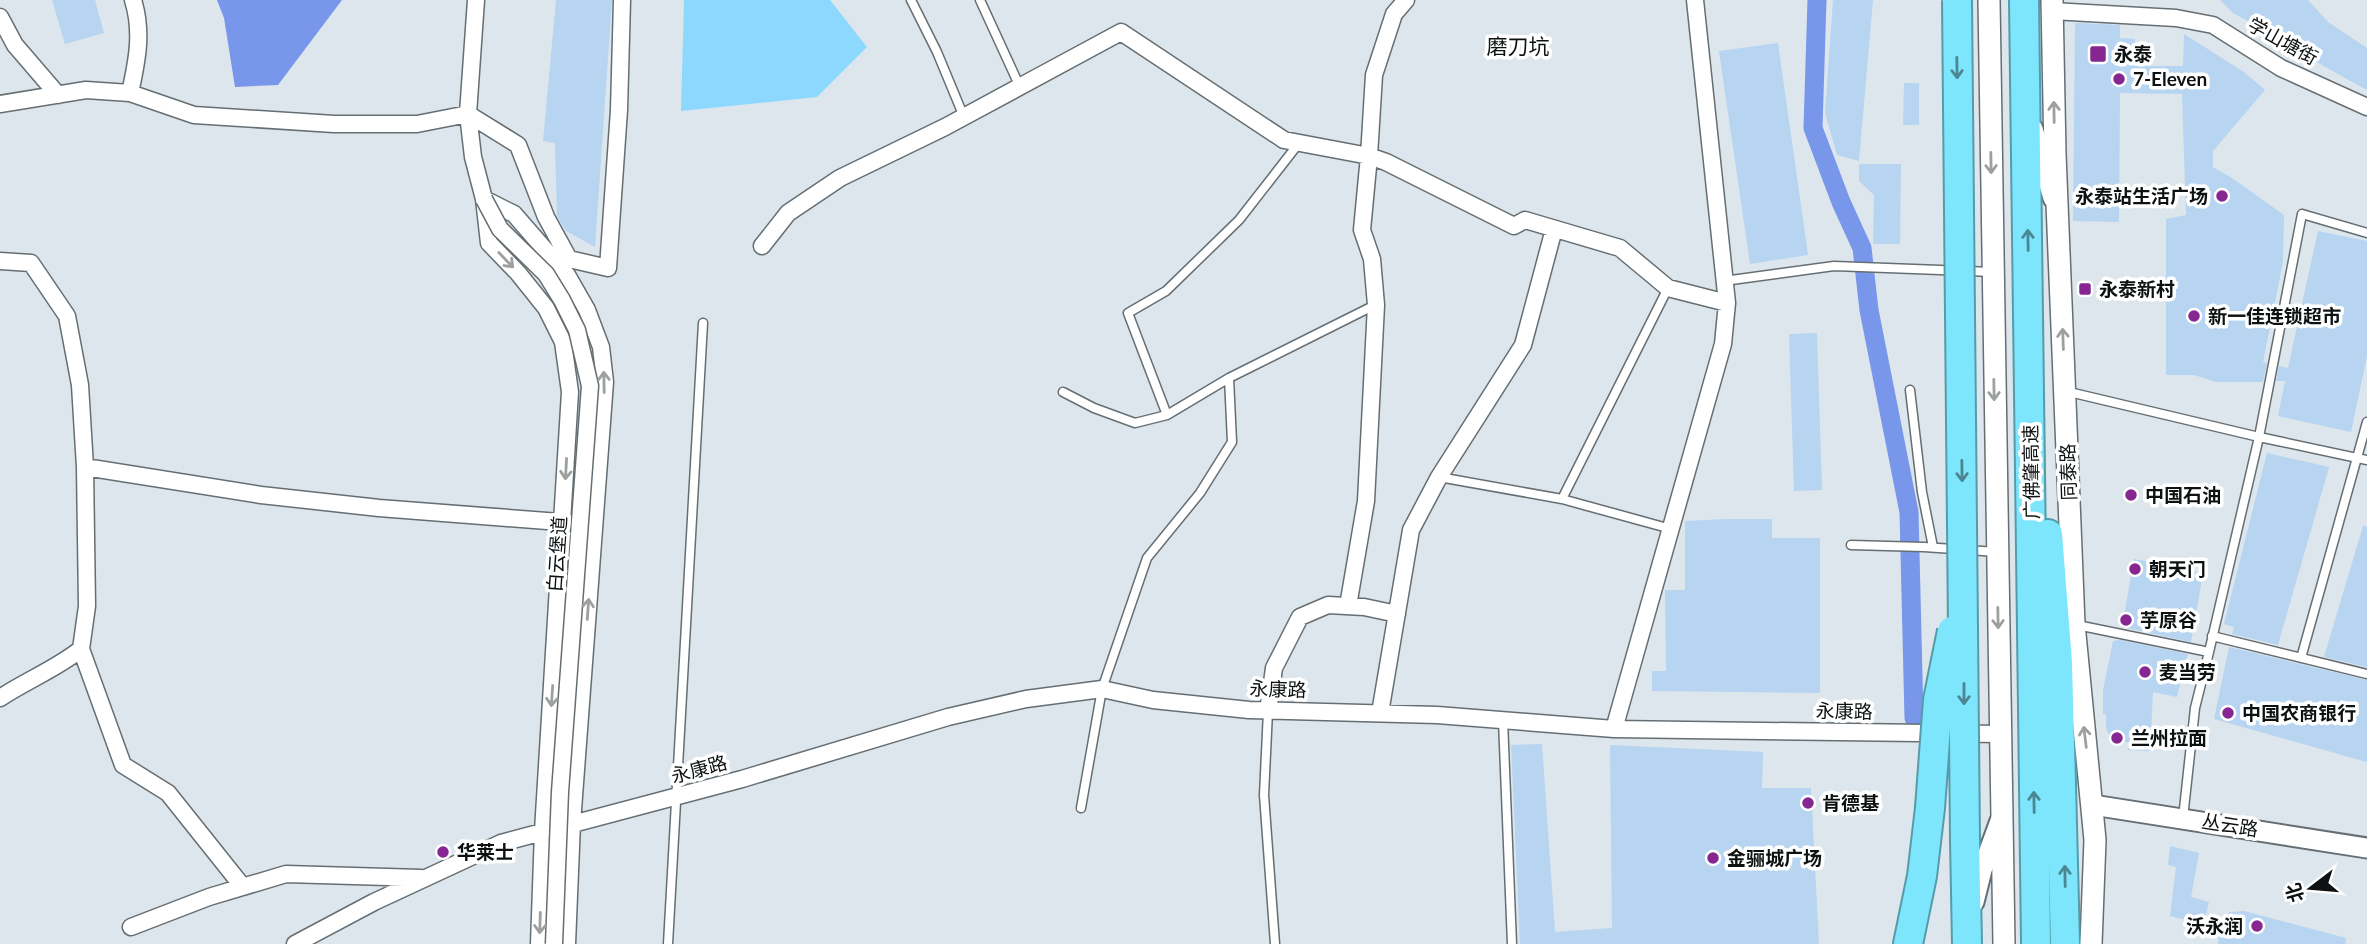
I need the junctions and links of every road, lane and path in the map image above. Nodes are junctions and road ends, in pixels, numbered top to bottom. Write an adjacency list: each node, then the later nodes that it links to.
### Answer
1 (133, 0): 15 (street)
2 (476, 0): 19 (street)
3 (622, 0): 19 (street)
4 (911, 0): 20 (lane)
5 (980, 0): 14 (lane)
6 (1406, 0): 22 (street)
7 (1695, 0): 30 (street)
8 (1956, 0): 54 (highway, one-way to 54, bridge)
9 (1979, 0): 12 (street)
10 (2025, 0): 24 (street); 34 (highway, 广佛肇高速, one-way to 10)
11 (2052, 6): 18 (street, 学山塘街); 24 (main road, 同泰路, one-way to 11)
12 (1989, 11): 29 (main road, one-way to 29)
13 (0, 17): 16 (street)
14 (1020, 87): 20 (street); 21 (street)
15 (130, 93): 16 (street); 19 (street)
16 (58, 95): 17 (street)
17 (0, 104)
18 (2367, 107)
19 (468, 114): 23 (street)
20 (964, 117): 27 (street)
21 (1298, 143): 22 (street); 40 (lane)
22 (1369, 156): 25 (street); 33 (street)
23 (484, 199): 48 (street, one-way to 48); 49 (street, one-way to 23); 84 (street, 白云堡道, bridge)
24 (2058, 216): 38 (main road, 同泰路, one-way to 24)
25 (1554, 229): 31 (street); 46 (street)
26 (2367, 233): 42 (lane)
27 (762, 246)
28 (0, 261): 45 (street)
29 (1993, 272): 30 (lane); 53 (main road, one-way to 53)
30 (1724, 281): 32 (street)
31 (1668, 288): 32 (street); 47 (lane)
32 (1727, 303): 50 (street)
33 (1376, 305): 36 (lane); 55 (street)
34 (2029, 308): 93 (highway, 广佛肇高速, one-way to 34); 94 (highway, one-way to 34)
35 (703, 323): 70 (lane)
36 (1229, 378): 40 (lane); 63 (lane)
37 (1910, 390): 52 (lane)
38 (2066, 391): 42 (lane); 57 (main road, 同泰路)
39 (1063, 392): 40 (lane)
40 (1167, 415)
41 (2367, 422): 43 (lane)
42 (2259, 438): 43 (lane); 58 (lane)
43 (2357, 457): 44 (lane); 61 (lane)
44 (2367, 460)
45 (85, 467): 48 (street); 59 (street)
46 (1439, 477): 47 (lane); 56 (street)
47 (1562, 499): 50 (lane)
48 (563, 522): 49 (street); 77 (street, one-way to 77)
49 (595, 525): 76 (street, one-way to 49)
50 (1671, 529): 68 (street)
51 (1851, 545): 52 (lane)
52 (1928, 547): 53 (lane)
53 (1997, 552): 69 (main road, one-way to 69)
54 (1963, 577): 73 (highway, bridge); 91 (highway, one-way to 91, bridge)
55 (1348, 606): 56 (street); 65 (street)
56 (1397, 614): 66 (street)
57 (2074, 624): 60 (lane); 71 (main road, 同泰路, one-way to 57)
58 (2212, 636): 60 (lane); 61 (lane)
59 (81, 649): 64 (street); 80 (street)
60 (2209, 652): 75 (lane)
61 (2301, 658): 62 (lane)
62 (2367, 674)
63 (1102, 689): 65 (street, 永康路); 70 (street, 永康路); 72 (lane)
64 (0, 698)
65 (1268, 710): 66 (street, 永康路); 87 (lane)
66 (1381, 713): 67 (street, 永康路)
67 (1503, 720): 68 (street, 永康路); 88 (lane)
68 (1614, 729): 69 (street, 永康路)
69 (2000, 734): 74 (main road)
70 (676, 796): 76 (street, 永康路); 86 (lane)
71 (2093, 805): 75 (street, 丛云路); 95 (main road, 同泰路)
72 (1081, 808)
73 (1930, 808): 89 (highway); 90 (highway)
74 (2002, 817): 91 (street); 92 (main road)
75 (2183, 818): 78 (street, 丛云路)
76 (572, 823): 77 (street, 永康路); 85 (street)
77 (543, 831): 79 (street, 永康路); 83 (street, one-way to 83)
78 (2367, 848)
79 (427, 878): 80 (street); 82 (street, 永康路)
80 (243, 887): 81 (street)
81 (131, 927)
82 (295, 944)
83 (539, 944)
84 (554, 944)
85 (567, 944)
86 (668, 944)
87 (1275, 944)
88 (1512, 944)
89 (1908, 944)
90 (1928, 944)
91 (1968, 944)
92 (2004, 944)
93 (2036, 944)
94 (2065, 944)
95 (2091, 944)

